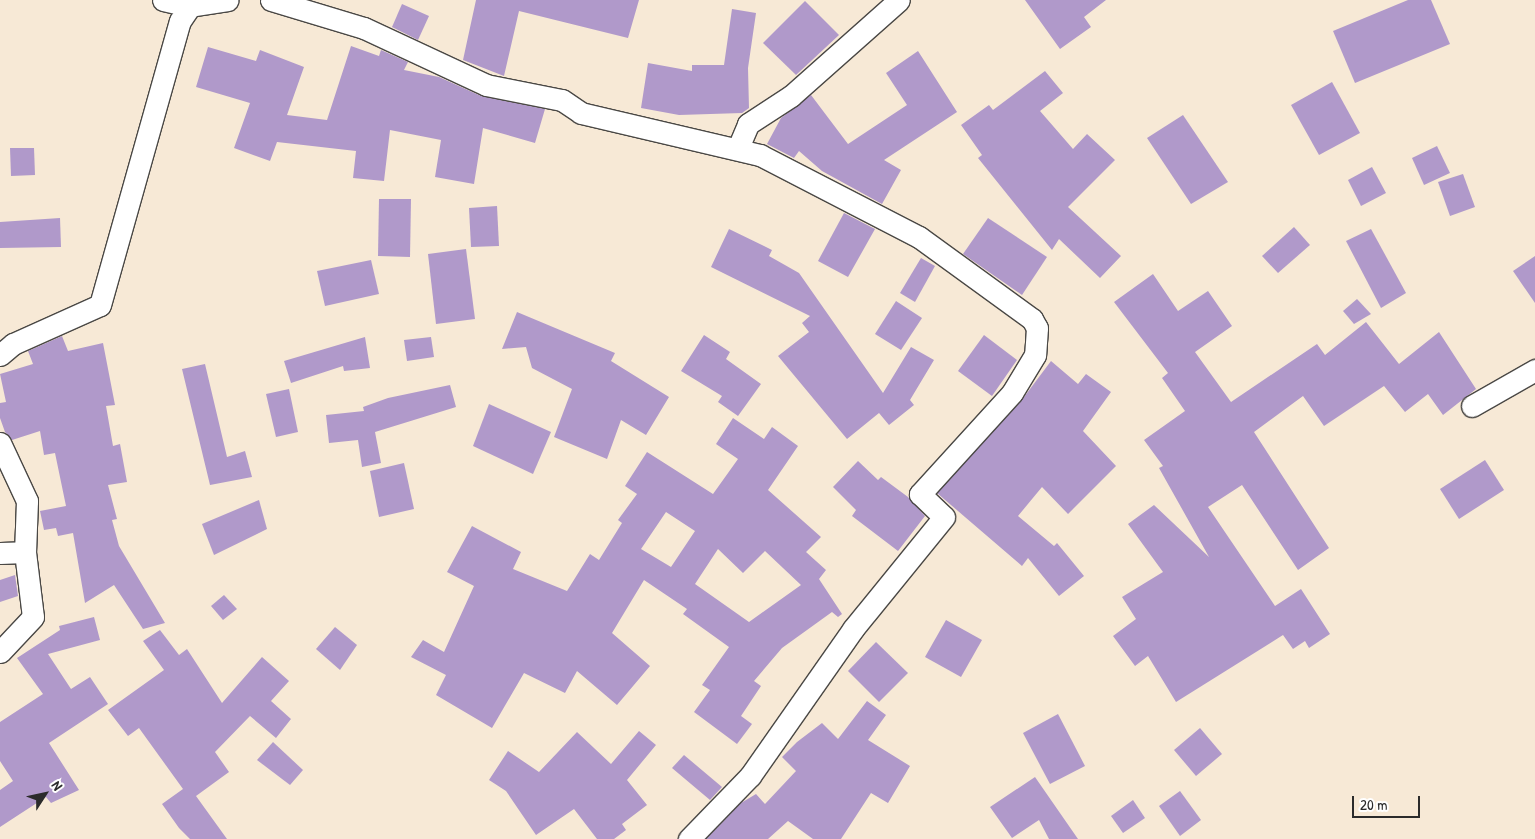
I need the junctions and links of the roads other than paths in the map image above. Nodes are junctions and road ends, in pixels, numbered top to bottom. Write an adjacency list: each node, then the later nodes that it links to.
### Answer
1 (163, 0): 5 (street)
2 (228, 0): 5 (street)
3 (271, 0): 6 (street)
4 (899, 0): 6 (street)
5 (192, 3): 7 (street)
6 (738, 148): 14 (street)
7 (0, 355)
8 (1535, 370): 9 (street)
9 (1472, 406)
10 (0, 443): 11 (street)
11 (25, 552): 12 (street); 13 (street)
12 (0, 553)
13 (0, 652)
14 (689, 839)

